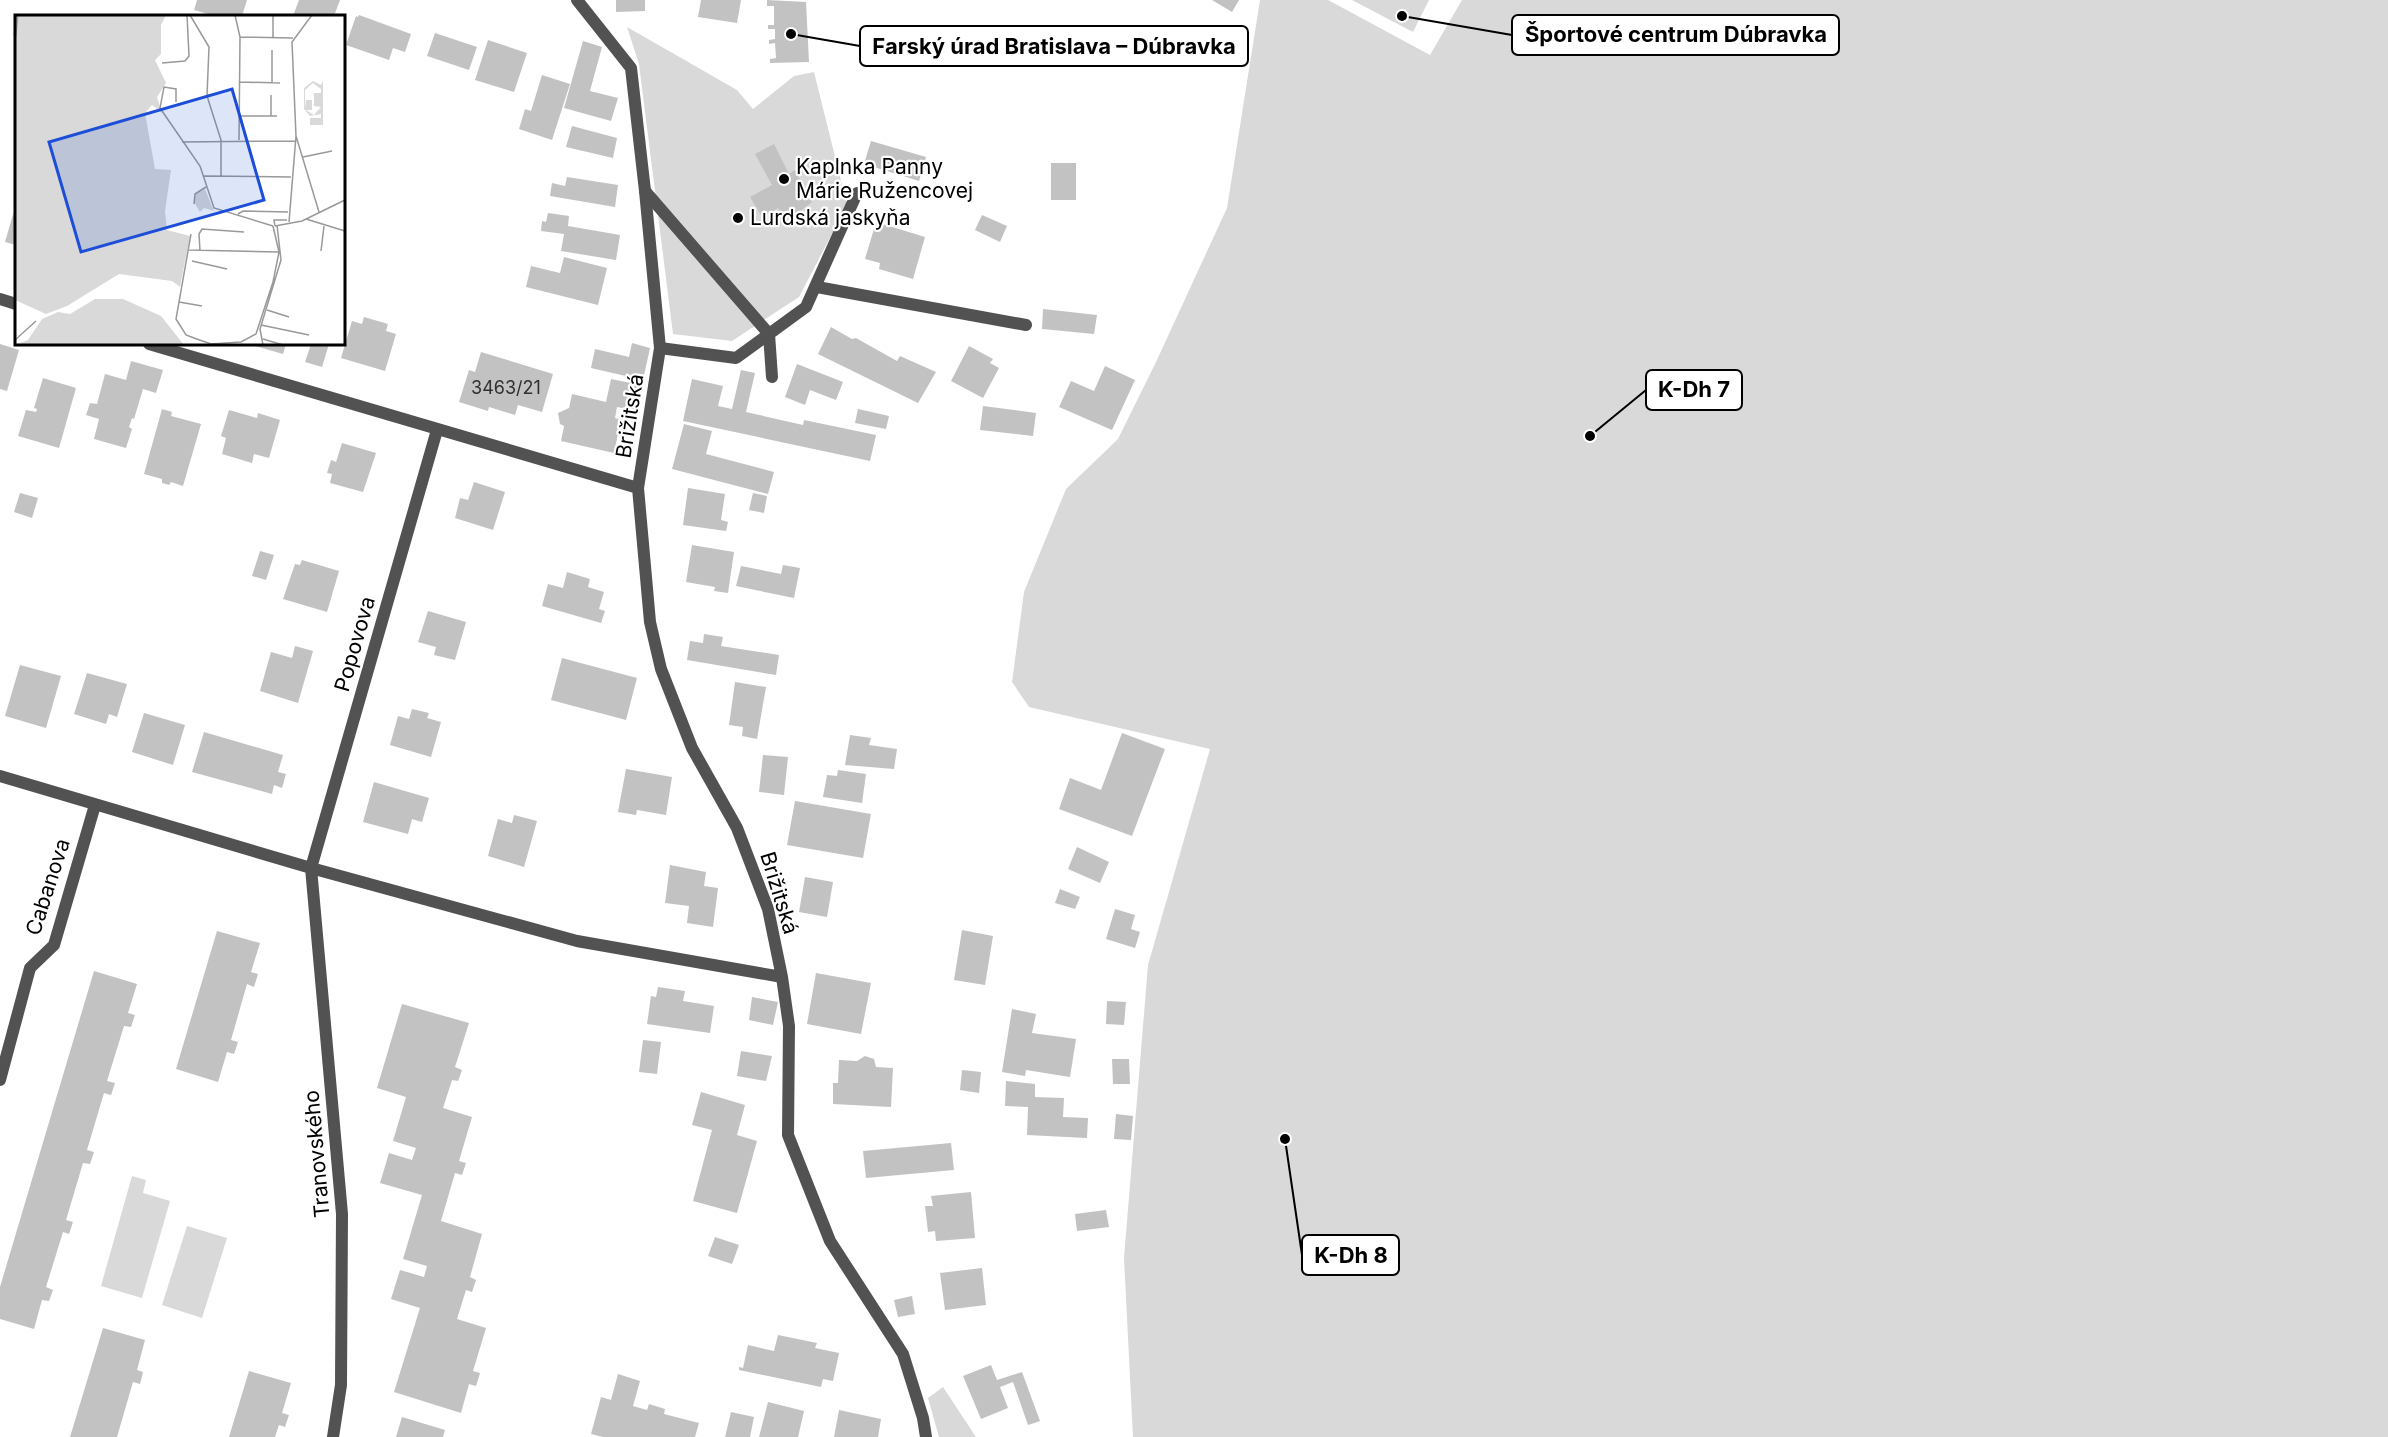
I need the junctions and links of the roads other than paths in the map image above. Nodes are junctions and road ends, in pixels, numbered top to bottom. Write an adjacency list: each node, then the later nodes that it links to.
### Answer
1 (577, 0): 2 (street, Brižitská)
2 (645, 191): 8 (street); 10 (street, Brižitská)
3 (857, 193): 4 (street, Brižitská)
4 (817, 287): 7 (street); 8 (street, Brižitská)
5 (0, 299): 6 (street)
6 (15, 304)
7 (1026, 325)
8 (769, 334): 10 (street, Brižitská); 11 (street)
9 (151, 345): 12 (street)
10 (660, 348): 13 (street, Brižitská)
11 (772, 377)
12 (437, 430): 13 (street); 16 (street, Popovova)
13 (638, 488): 17 (street, Brižitská)
14 (0, 776): 15 (street)
15 (95, 805): 16 (street); 18 (street, Cabanova)
16 (311, 868): 17 (street); 19 (street, Tranovského)
17 (782, 977): 20 (street, Brižitská)
18 (0, 1080)
19 (333, 1437)
20 (926, 1437)

